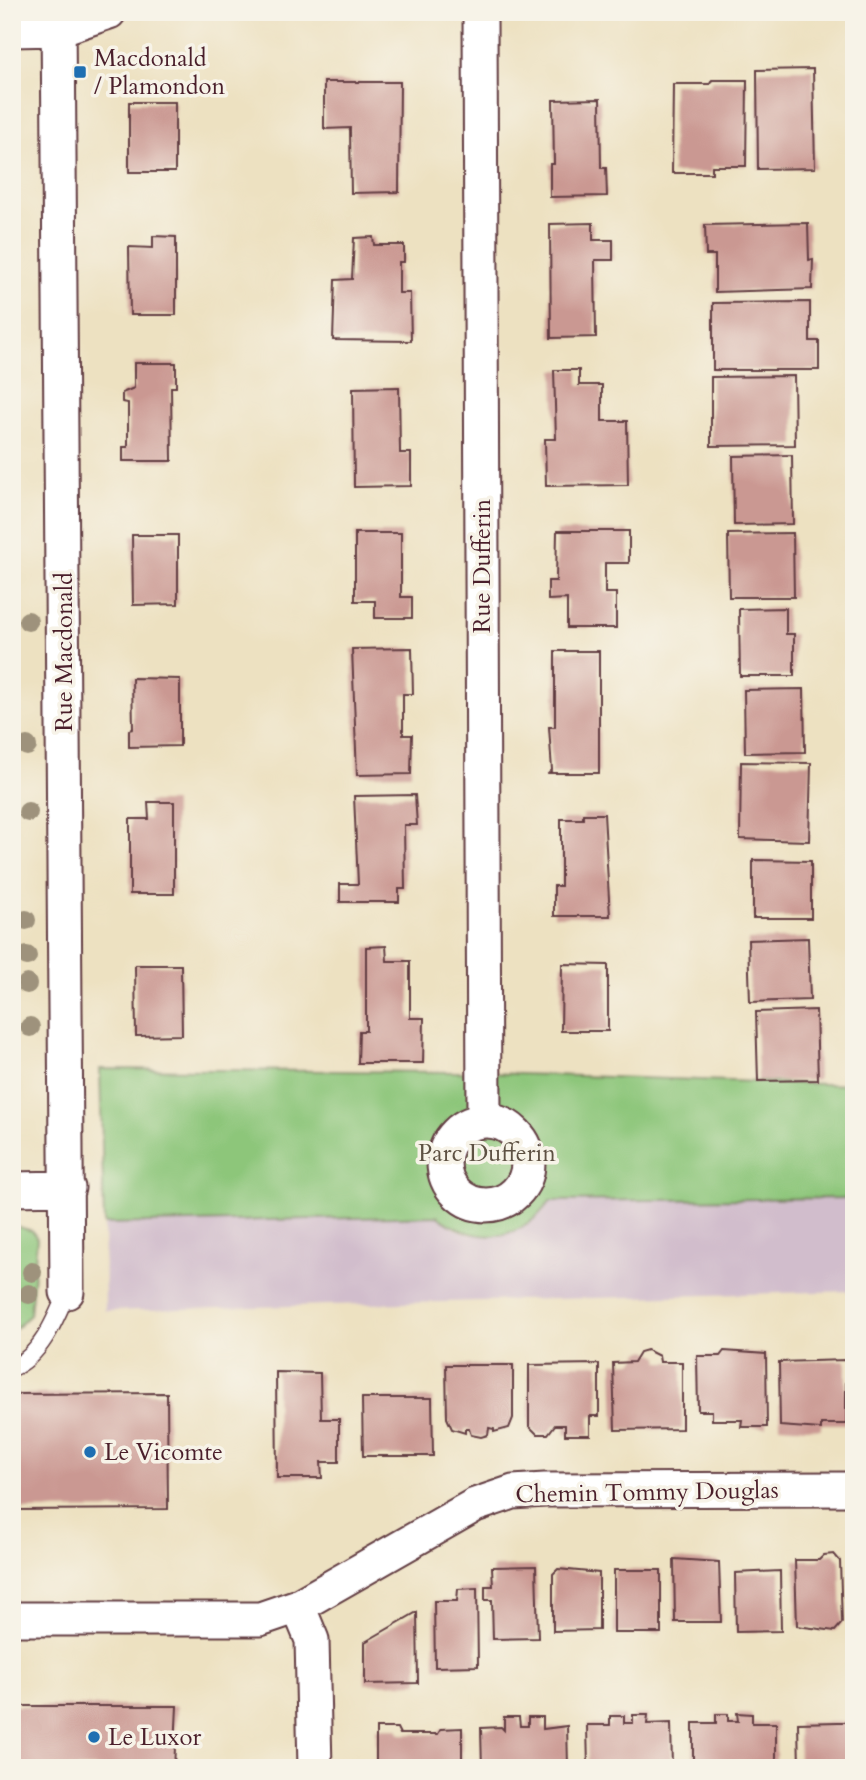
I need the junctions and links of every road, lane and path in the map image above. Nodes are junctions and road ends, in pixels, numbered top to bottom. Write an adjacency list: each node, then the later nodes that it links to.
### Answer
1 (109, 12): 3 (street)
2 (480, 12): 5 (street, Rue Dufferin)
3 (59, 21): 4 (street); 6 (street, Rue Macdonald)
4 (12, 30)
5 (484, 1120)
6 (68, 1188): 7 (street); 8 (street, Rue Macdonald)
7 (12, 1189)
8 (67, 1292): 9 (lane)
9 (12, 1368)
10 (854, 1489): 11 (street, Chemin Tommy Douglas)
11 (298, 1606): 12 (street, Chemin Tommy Douglas); 13 (street)
12 (12, 1619)
13 (315, 1768)

